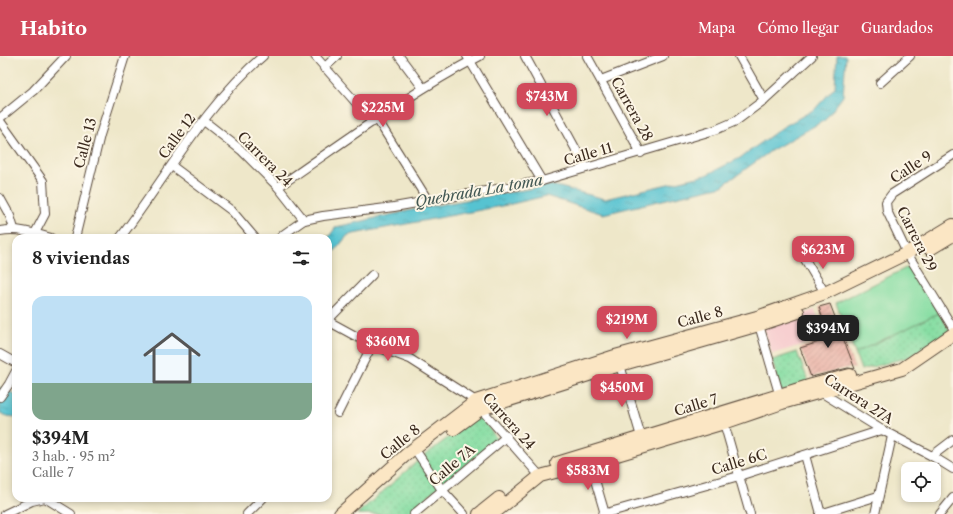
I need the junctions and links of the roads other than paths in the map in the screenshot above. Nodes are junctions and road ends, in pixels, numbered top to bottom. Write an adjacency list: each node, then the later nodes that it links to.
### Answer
1 (66, 56): 20 (street)
2 (124, 56): 39 (street, Calle 13)
3 (263, 56): 22 (street, Calle 12)
4 (315, 56): 15 (street)
5 (337, 56): 15 (street)
6 (399, 56): 18 (street)
7 (480, 56): 14 (street)
8 (525, 56): 27 (street)
9 (587, 56): 16 (street, Carrera 28)
10 (663, 56): 16 (street)
11 (739, 56): 19 (street)
12 (812, 56): 19 (street, Calle 11)
13 (910, 56): 17 (street)
14 (469, 59): 18 (street); 28 (street)
15 (324, 68): 23 (street)
16 (601, 80): 24 (street, Carrera 28)
17 (880, 84)
18 (424, 88): 23 (street)
19 (764, 100): 24 (street, Calle 11)
20 (0, 118)
21 (0, 121): 37 (street)
22 (204, 121): 26 (street, Calle 12); 29 (street, Carrera 24)
23 (375, 121): 29 (street); 31 (street)
24 (641, 153): 27 (street, Calle 11)
25 (953, 155): 32 (street, Calle 9)
26 (172, 166): 40 (street, Calle 12); 41 (street)
27 (586, 168): 28 (street, Calle 11)
28 (542, 181): 31 (street, Calle 11)
29 (278, 187): 33 (street, Carrera 24)
30 (0, 198): 35 (street)
31 (429, 202): 33 (street, Calle 11)
32 (886, 202): 45 (street, Carrera 29)
33 (304, 220): 42 (street, Calle 11)
34 (953, 225): 45 (main road, Calle 8)
35 (14, 229): 36 (street); 37 (street)
36 (0, 231)
37 (35, 233): 38 (street)
38 (38, 234)
39 (76, 234)
40 (123, 234)
41 (252, 234)
42 (284, 234)
43 (953, 235): 45 (main road, Calle 8)
44 (803, 256): 47 (street)
45 (909, 257): 47 (main road, Calle 8); 50 (main road, Calle 8); 51 (street, Carrera 29)
46 (372, 275): 48 (street)
47 (825, 294): 61 (main road, Calle 8)
48 (332, 317)
49 (332, 323): 53 (street, Carrera 24)
50 (759, 326): 56 (main road, Calle 8); 60 (street)
51 (953, 328)
52 (953, 334): 58 (main road, Calle 7)
53 (372, 345): 61 (street, Carrera 24); 62 (street)
54 (0, 354): 55 (street)
55 (12, 361)
56 (620, 364): 61 (main road, Calle 8); 68 (street)
57 (12, 378): 59 (street)
58 (816, 388): 60 (main road, Calle 7); 64 (street, Carrera 27A)
59 (0, 397)
60 (781, 399): 63 (main road, Calle 7); 68 (main road, Calle 7)
61 (479, 405): 65 (street, Carrera 24); 69 (main road, Calle 8); 85 (main road, Calle 8)
62 (338, 413)
63 (724, 423): 68 (main road, Calle 7); 75 (street)
64 (882, 430): 66 (street, Carrera 27A); 70 (street, Calle 6C)
65 (506, 436): 74 (street, Carrera 24); 76 (street, Calle 7A)
66 (892, 436): 71 (street); 77 (street)
67 (953, 440): 71 (street)
68 (643, 442): 72 (main road, Calle 7); 74 (main road, Calle 7)
69 (418, 454): 76 (street); 86 (main road, Calle 8)
70 (805, 455): 75 (street, Calle 6C); 93 (street)
71 (932, 456): 73 (street)
72 (590, 463): 74 (main road, Calle 7); 91 (street)
73 (953, 470)
74 (538, 473): 89 (main road, Calle 7); 90 (main road, Calle 7)
75 (739, 476): 91 (street, Calle 6C); 92 (street)
76 (442, 490): 87 (street, Calle 7A); 88 (street)
77 (878, 496): 93 (street); 94 (street)
78 (953, 498): 95 (street)
79 (30, 502): 82 (street)
80 (52, 502): 83 (street)
81 (259, 502): 84 (street)
82 (5, 514)
83 (71, 514)
84 (247, 514)
85 (340, 514)
86 (352, 514)
87 (414, 514)
88 (464, 514)
89 (479, 514)
90 (493, 514)
91 (604, 514)
92 (750, 514)
93 (820, 514)
94 (875, 514)
95 (940, 514)

